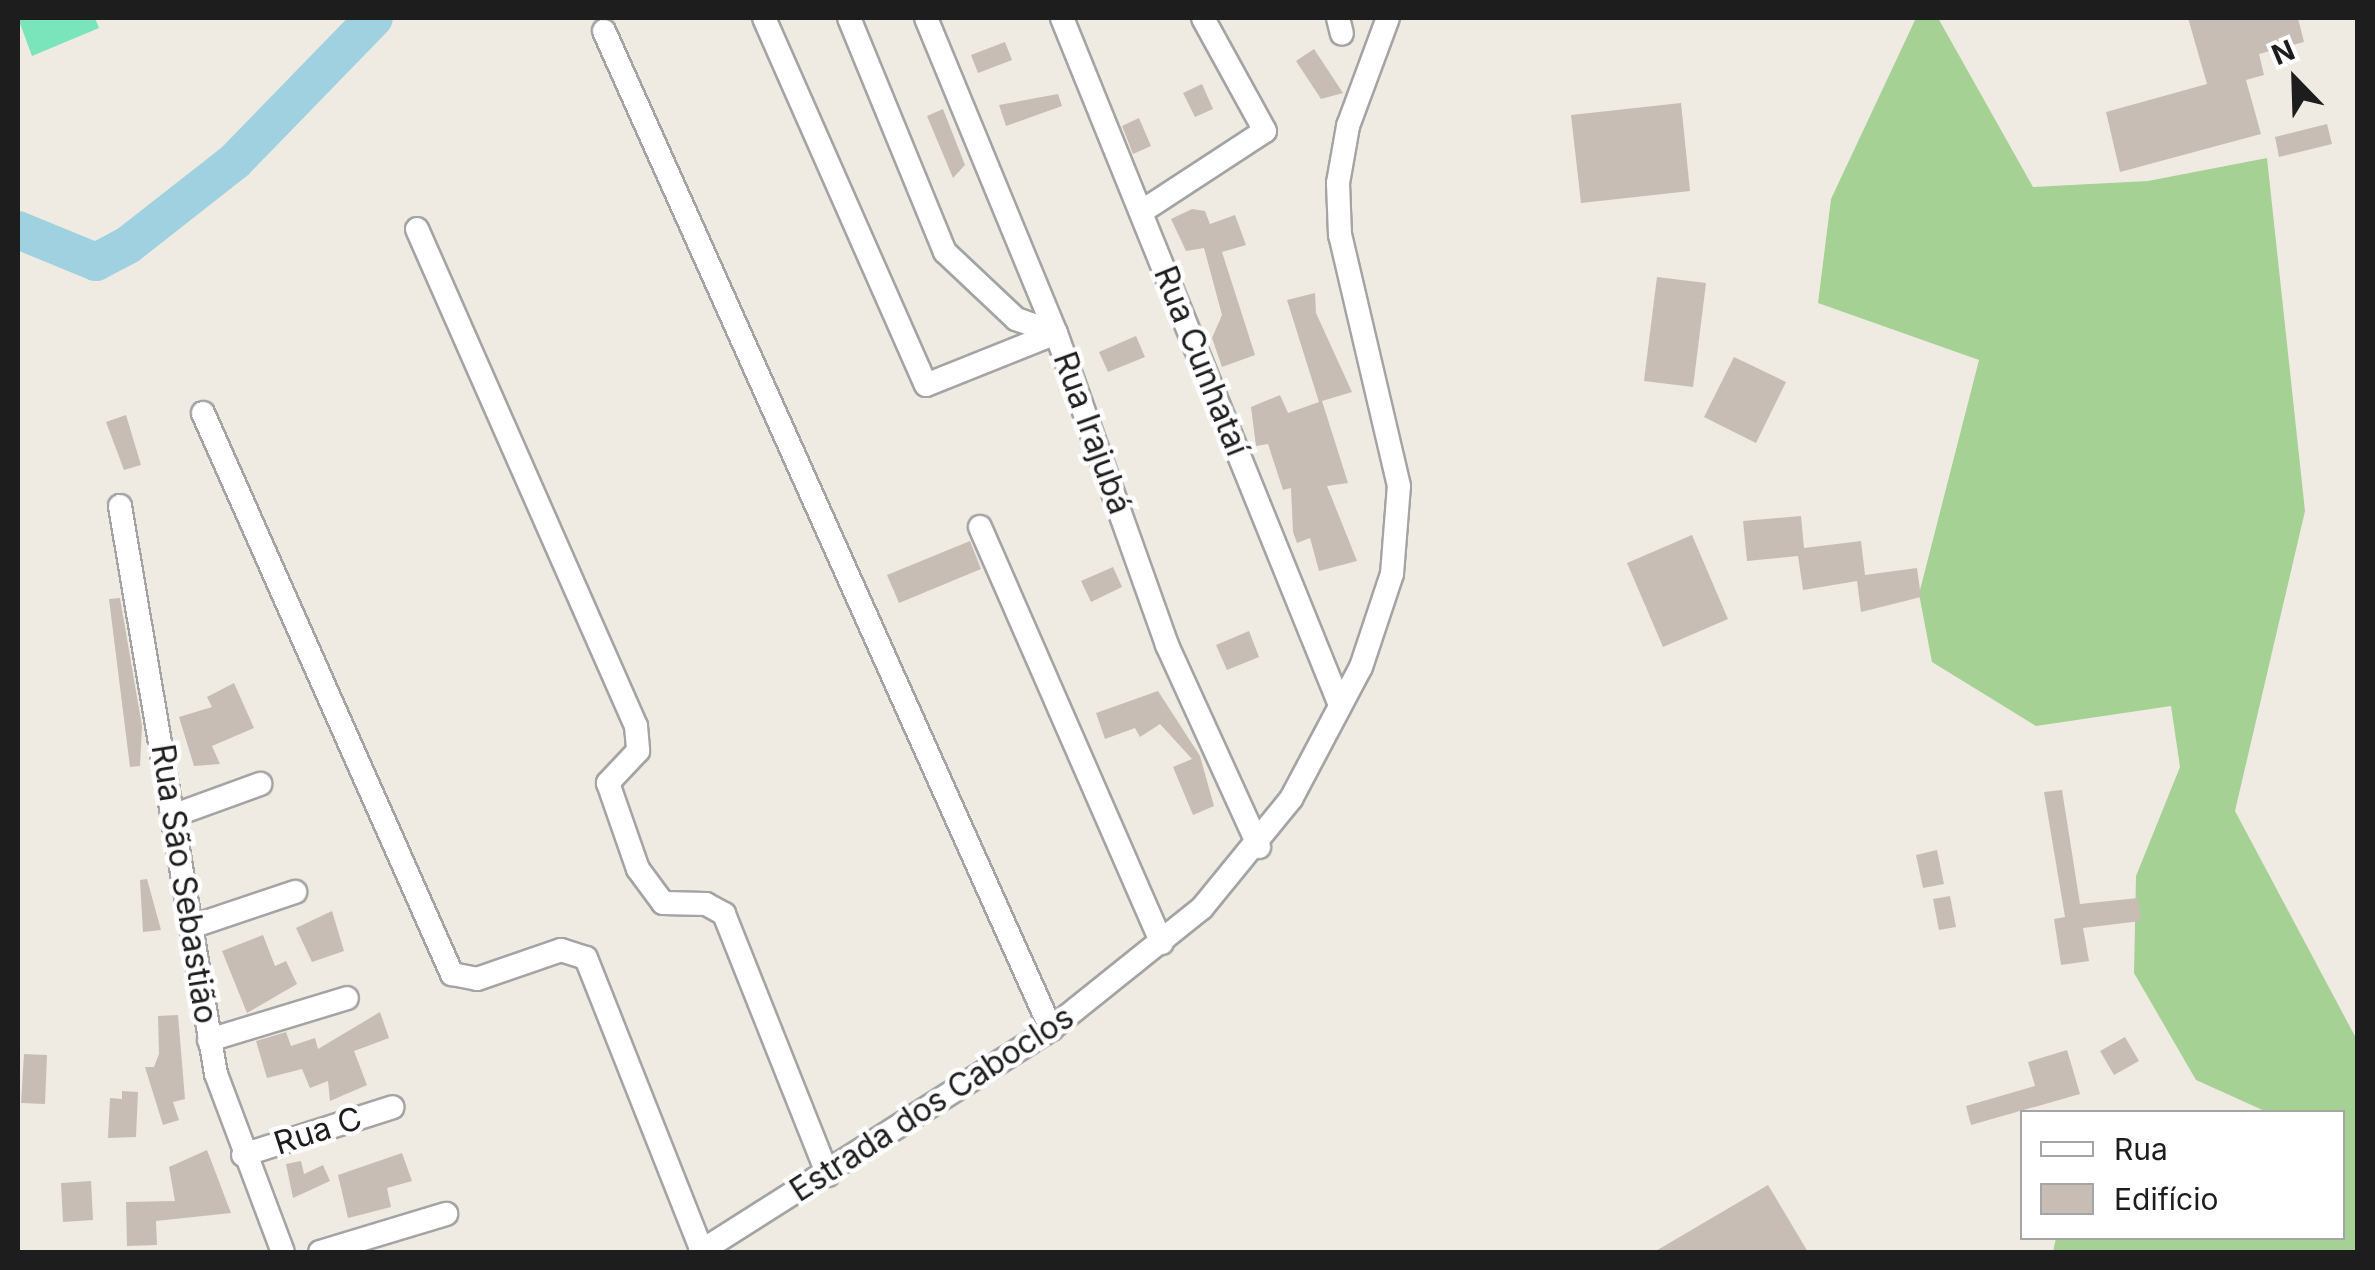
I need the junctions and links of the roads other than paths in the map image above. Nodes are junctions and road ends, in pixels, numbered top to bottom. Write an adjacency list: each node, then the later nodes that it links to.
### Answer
1 (764, 18): 10 (street)
2 (848, 18): 10 (street)
3 (926, 18): 10 (street, Rua Irajubá)
4 (1062, 18): 8 (street, Rua Cunhataí)
5 (1204, 18): 8 (street)
6 (1388, 18): 14 (street, Estrada dos Caboclos)
7 (604, 32): 22 (street)
8 (1141, 212): 14 (street, Rua Cunhataí)
9 (417, 229): 26 (street)
10 (1056, 332): 17 (street, Rua Irajubá)
11 (203, 413): 30 (street)
12 (120, 506): 16 (street, Rua São Sebastião)
13 (980, 527): 20 (street)
14 (1340, 705): 17 (street, Estrada dos Caboclos)
15 (260, 784): 16 (street)
16 (172, 816): 19 (street, Rua São Sebastião)
17 (1259, 847): 20 (street, Estrada dos Caboclos)
18 (295, 892): 19 (street)
19 (191, 928): 23 (street, Rua São Sebastião)
20 (1162, 943): 22 (street, Estrada dos Caboclos)
21 (347, 998): 23 (street)
22 (1051, 1029): 26 (street, Estrada dos Caboclos)
23 (210, 1040): 25 (street, Rua São Sebastião)
24 (393, 1107): 25 (street, Rua C)
25 (244, 1155): 28 (street, Rua São Sebastião)
26 (828, 1175): 30 (street, Estrada dos Caboclos)
27 (446, 1214): 29 (street)
28 (283, 1252)
29 (320, 1252)
30 (701, 1252)

